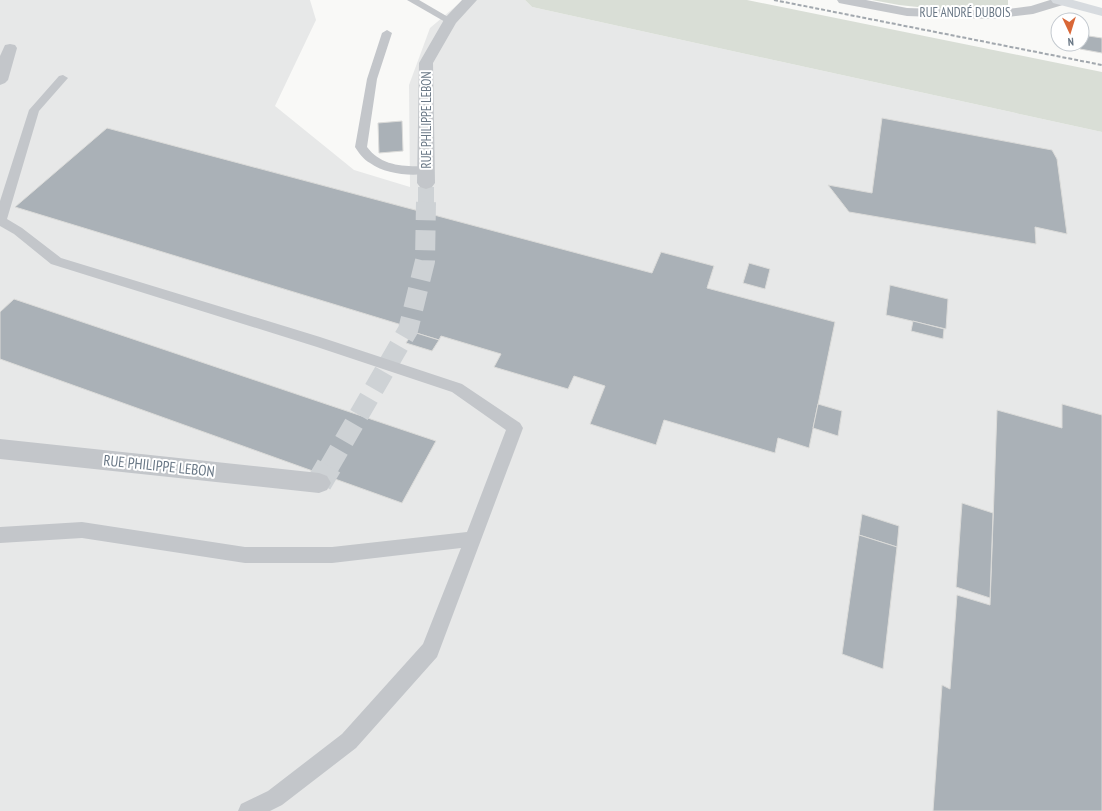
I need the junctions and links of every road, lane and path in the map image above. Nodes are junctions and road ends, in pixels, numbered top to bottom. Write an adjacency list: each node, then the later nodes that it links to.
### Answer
1 (412, 0): 6 (lane)
2 (470, 0): 6 (street, RUE PHILIPPE LEBON)
3 (844, 0): 4 (street, RUE ANDRÉ DUBOIS)
4 (1060, 0): 5 (main road)
5 (1102, 12)
6 (450, 20): 11 (street, RUE PHILIPPE LEBON)
7 (387, 33): 11 (lane)
8 (10, 48): 10 (street)
9 (63, 78): 12 (lane)
10 (0, 80)
11 (426, 176)
12 (0, 221): 16 (lane)
13 (0, 449): 14 (street, RUE PHILIPPE LEBON)
14 (318, 483)
15 (0, 535): 16 (lane)
16 (471, 539): 17 (lane)
17 (248, 811)

